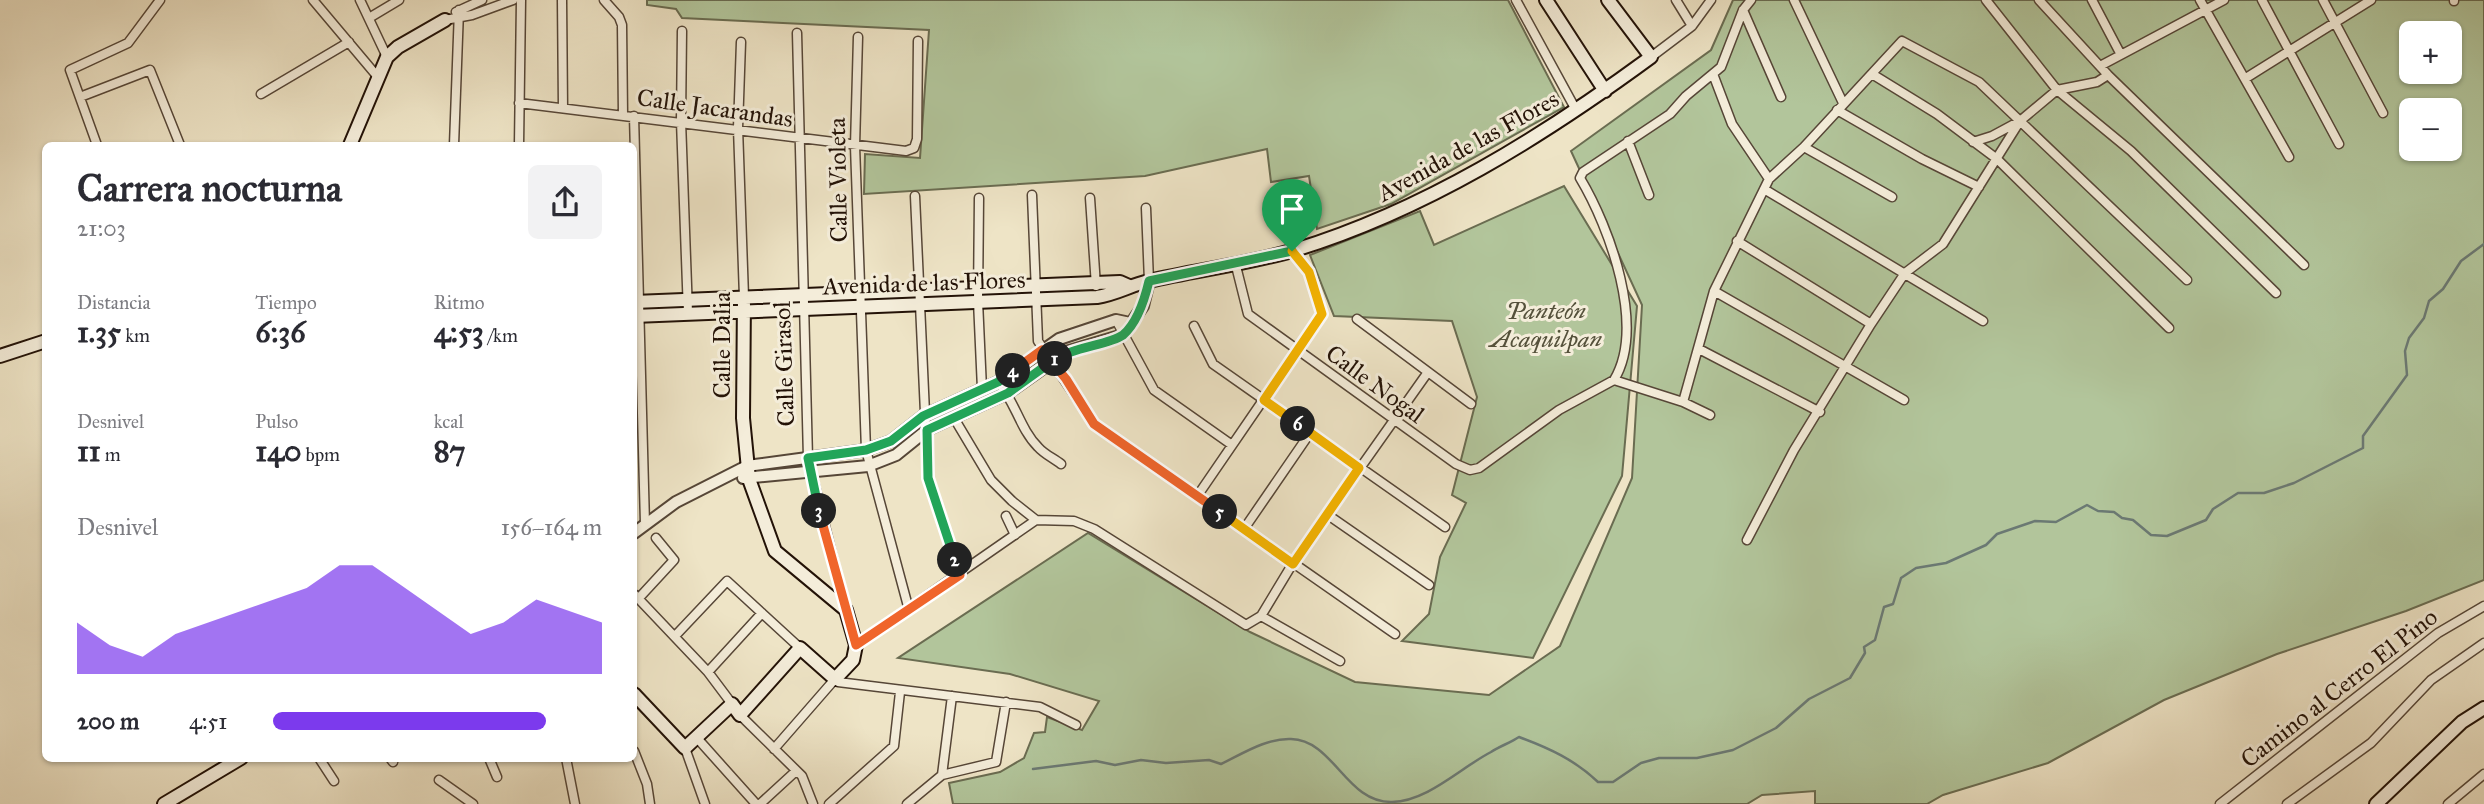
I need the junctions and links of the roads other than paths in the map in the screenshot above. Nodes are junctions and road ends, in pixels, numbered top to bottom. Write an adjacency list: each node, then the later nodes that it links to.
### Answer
1 (160, 0): 52 (street)
2 (313, 0): 38 (street)
3 (360, 0): 29 (street)
4 (399, 0): 29 (street)
5 (482, 0): 25 (street)
6 (513, 0): 28 (street)
7 (521, 0): 54 (street)
8 (562, 0): 56 (street)
9 (604, 0): 59 (street)
10 (1516, 0): 57 (street)
11 (1546, 0): 50 (main road)
12 (1608, 0): 42 (main road)
13 (1676, 0): 32 (street)
14 (1712, 0): 32 (street, Avenida de las Flores)
15 (1751, 0): 26 (street)
16 (1794, 0): 55 (street)
17 (1986, 0): 49 (street)
18 (2039, 0): 43 (street)
19 (2092, 0): 40 (street)
20 (2200, 0): 27 (street)
21 (2224, 0): 27 (street)
22 (2262, 0): 39 (street)
23 (2323, 0): 31 (street)
24 (2371, 0): 31 (street)
25 (472, 2): 28 (street)
26 (1743, 10): 44 (street); 53 (street)
27 (2205, 10): 40 (street); 48 (street)
28 (460, 14): 30 (street); 69 (street)
29 (369, 18): 41 (street)
30 (445, 20): 41 (main road)
31 (2335, 21): 39 (street); 58 (street)
32 (1692, 26): 42 (street, Avenida de las Flores)
33 (682, 31): 61 (street)
34 (797, 33): 64 (street, Calle Girasol)
35 (858, 37): 74 (street, Calle Violeta)
36 (741, 41): 63 (street, Calle Dalia)
37 (918, 41): 74 (street, Calle Jacarandas)
38 (349, 42): 47 (street); 51 (street)
39 (2289, 51): 48 (street); 73 (street)
40 (2120, 53): 43 (street)
41 (387, 57): 47 (main road)
42 (1651, 57): 50 (main road, Avenida de las Flores)
43 (2100, 66): 46 (street)
44 (1713, 74): 65 (street); 78 (street)
45 (1872, 74): 55 (street); 62 (street); 72 (street)
46 (2108, 75): 49 (street); 91 (street)
47 (377, 76): 68 (main road)
48 (2246, 78): 76 (street)
49 (2057, 90): 62 (street); 101 (street)
50 (1605, 91): 57 (main road, Avenida de las Flores)
51 (261, 94)
52 (80, 97): 66 (street); 67 (street)
53 (1781, 97)
54 (519, 103): 56 (street, Calle Jacarandas); 70 (street)
55 (1840, 106): 75 (street); 79 (street)
56 (563, 108): 59 (street, Calle Jacarandas)
57 (1576, 110): 89 (main road, Avenida de las Flores)
58 (2383, 113)
59 (623, 115): 60 (street, Calle Jacarandas)
60 (634, 116): 61 (street, Calle Jacarandas); 71 (street)
61 (681, 121): 63 (street, Calle Jacarandas); 105 (street)
62 (2020, 121): 72 (street); 77 (street); 93 (street)
63 (738, 128): 64 (street, Calle Jacarandas); 107 (street, Calle Dalia)
64 (798, 138): 74 (street, Calle Jacarandas); 102 (street, Calle Girasol)
65 (1628, 141): 82 (street); 130 (street)
66 (96, 142)
67 (179, 142)
68 (350, 142)
69 (454, 142)
70 (519, 142)
71 (634, 142)
72 (1973, 142): 77 (street)
73 (2339, 144)
74 (855, 146): 98 (street, Calle Violeta)
75 (1804, 147): 78 (street); 84 (street)
76 (2289, 157)
77 (1997, 159): 79 (street); 119 (street)
78 (1769, 179): 80 (street)
79 (1979, 187): 92 (street)
80 (1764, 189): 88 (street); 92 (street)
81 (1032, 195): 100 (street)
82 (1649, 195)
83 (915, 196): 99 (street)
84 (1892, 197)
85 (979, 198): 103 (street)
86 (1090, 198): 95 (street)
87 (1146, 208): 94 (street)
88 (1737, 241): 97 (street); 117 (street)
89 (1292, 251): 90 (main road, Avenida de las Flores); 125 (street)
90 (1235, 262): 94 (main road, Avenida de las Flores); 125 (street, Calle Nogal)
91 (2304, 265)
92 (1905, 273): 115 (street); 117 (street)
93 (2188, 280)
94 (1149, 281): 96 (main road, Avenida de las Flores); 116 (street)
95 (1096, 283): 96 (main road, Avenida de las Flores); 100 (main road, Avenida de las Flores); 104 (street)
96 (1129, 286): 104 (main road, Avenida de las Flores)
97 (1714, 290): 123 (street); 128 (street)
98 (861, 291): 99 (main road, Avenida de las Flores); 102 (main road, Avenida de las Flores); 109 (street, Calle Violeta)
99 (919, 291): 103 (main road, Avenida de las Flores); 108 (street)
100 (1037, 293): 103 (main road, Avenida de las Flores); 104 (main road, Avenida de las Flores); 124 (street)
101 (2276, 293)
102 (803, 295): 107 (main road, Avenida de las Flores); 110 (street, Calle Girasol)
103 (978, 295): 108 (main road, Avenida de las Flores); 132 (street)
104 (1097, 297)
105 (686, 298): 106 (main road, Avenida de las Flores); 107 (main road, Avenida de las Flores); 111 (street)
106 (637, 302)
107 (744, 303): 110 (main road, Avenida de las Flores); 111 (main road, Avenida de las Flores); 151 (main road, Calle Dalia)
108 (919, 305): 109 (main road, Avenida de las Flores); 140 (street)
109 (861, 307): 110 (main road, Avenida de las Flores); 146 (street, Calle Violeta)
110 (803, 309): 147 (street, Calle Girasol)
111 (688, 313): 112 (main road, Avenida de las Flores)
112 (637, 315)
113 (1357, 319): 129 (street)
114 (1116, 320): 116 (street); 120 (street); 124 (street)
115 (1983, 321)
116 (1130, 323): 120 (street)
117 (1871, 324): 128 (street)
118 (1194, 326): 134 (street)
119 (2169, 328)
120 (1123, 335): 127 (street); 145 (street)
121 (637, 338): 157 (street)
122 (42, 342): 126 (main road)
123 (1699, 349): 136 (street); 138 (street)
124 (1042, 350): 127 (street); 131 (street)
125 (1297, 351): 134 (street); 142 (street, Calle Nogal)
126 (0, 356)
127 (1052, 361): 133 (street); 153 (street)
128 (1848, 365): 135 (street); 138 (street)
129 (1428, 372): 137 (street); 142 (street)
130 (1614, 380): 136 (street); 142 (street, Calle Nogal)
131 (998, 382): 132 (street); 133 (street)
132 (982, 389): 140 (street)
133 (1008, 393): 141 (street); 148 (street)
134 (1264, 400): 144 (street); 145 (street)
135 (1903, 400)
136 (1683, 402): 139 (street)
137 (1471, 404)
138 (1820, 412): 163 (street)
139 (1710, 415)
140 (923, 416): 143 (street); 146 (street)
141 (954, 418): 143 (street); 156 (street)
142 (1392, 420): 150 (street)
143 (927, 430): 149 (street); 165 (street)
144 (1310, 433): 150 (street); 159 (street)
145 (1232, 445): 153 (street)
146 (866, 450): 147 (street); 149 (street, Calle Violeta)
147 (808, 458): 151 (street); 152 (street, Calle Girasol)
148 (1061, 464)
149 (868, 466): 152 (street); 171 (street, Calle Violeta)
150 (1359, 468): 154 (street); 158 (street)
151 (748, 472): 152 (street); 157 (street); 170 (main road, Calle Dalia)
152 (809, 472): 170 (street, Calle Girasol)
153 (1198, 495): 159 (street)
154 (1328, 515): 164 (street); 166 (street)
155 (1006, 516): 161 (street)
156 (1036, 520): 161 (street); 173 (street)
157 (645, 524): 160 (street)
158 (1445, 527)
159 (1244, 529): 164 (street)
160 (637, 531)
161 (1015, 535): 165 (street)
162 (656, 538): 167 (street)
163 (1747, 540)
164 (1293, 564): 173 (street); 174 (street)
165 (960, 575): 171 (street)
166 (1429, 585)
167 (637, 595)
168 (637, 597): 175 (street)
169 (2484, 606): 212 (street, Camino al Cerro El Pino)
170 (846, 610): 177 (main road, Calle Girasol)
171 (909, 610): 177 (street)
172 (762, 614): 175 (street); 178 (street); 180 (street)
173 (1261, 616): 179 (street)
174 (1395, 634)
175 (675, 635): 180 (street)
176 (2484, 643): 213 (street)
177 (856, 645): 181 (main road)
178 (800, 648): 181 (main road); 187 (main road)
179 (1340, 662)
180 (708, 672): 187 (street)
181 (835, 679): 182 (street); 191 (street)
182 (900, 692): 183 (street); 210 (street)
183 (952, 696): 185 (street); 199 (street)
184 (637, 697): 190 (main road)
185 (1006, 702): 188 (street); 199 (street)
186 (2484, 708): 214 (main road)
187 (736, 710): 189 (main road); 191 (street)
188 (1076, 724)
189 (697, 738): 190 (main road); 208 (street)
190 (685, 748): 207 (street)
191 (774, 749): 197 (street)
192 (637, 759): 206 (street)
193 (234, 762): 203 (main road)
194 (322, 762): 202 (street)
195 (491, 762): 200 (street)
196 (567, 762): 205 (street)
197 (796, 771): 208 (street); 209 (street)
198 (2484, 774): 215 (street)
199 (942, 775): 211 (street)
200 (497, 777)
201 (439, 780): 204 (street)
202 (334, 782)
203 (164, 804)
204 (473, 804)
205 (575, 804)
206 (650, 804)
207 (705, 804)
208 (758, 804)
209 (813, 804)
210 (829, 804)
211 (907, 804)
212 (2220, 804)
213 (2287, 804)
214 (2376, 804)
215 (2448, 804)

